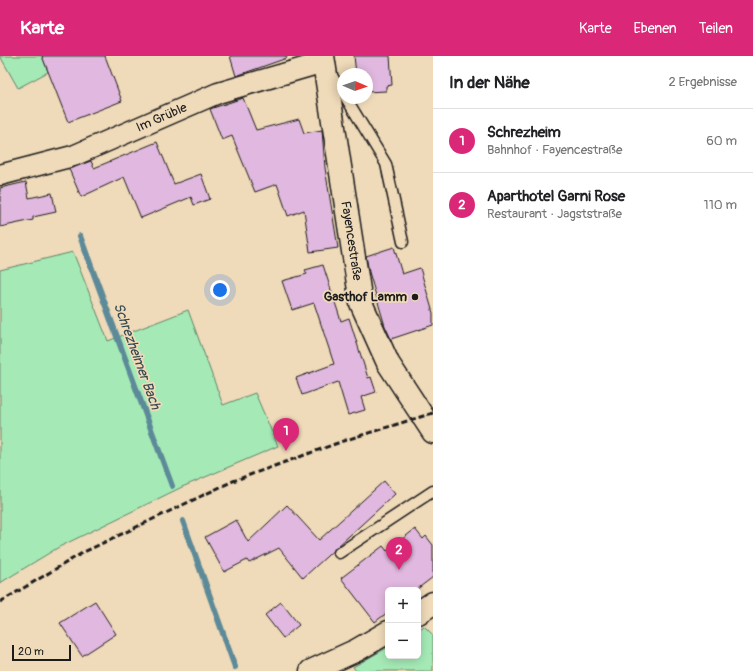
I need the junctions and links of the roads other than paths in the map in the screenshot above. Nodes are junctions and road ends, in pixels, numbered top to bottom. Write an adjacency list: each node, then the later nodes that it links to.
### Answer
1 (324, 59): 2 (lane); 4 (street, Im Grüble); 6 (street, Fayencestraße)
2 (337, 82)
3 (350, 104): 5 (lane)
4 (0, 175)
5 (403, 242)
6 (433, 432)
7 (433, 491): 8 (lane)
8 (340, 553)
9 (433, 603): 10 (street)
10 (421, 611)
11 (385, 634): 12 (street)
12 (310, 671)

